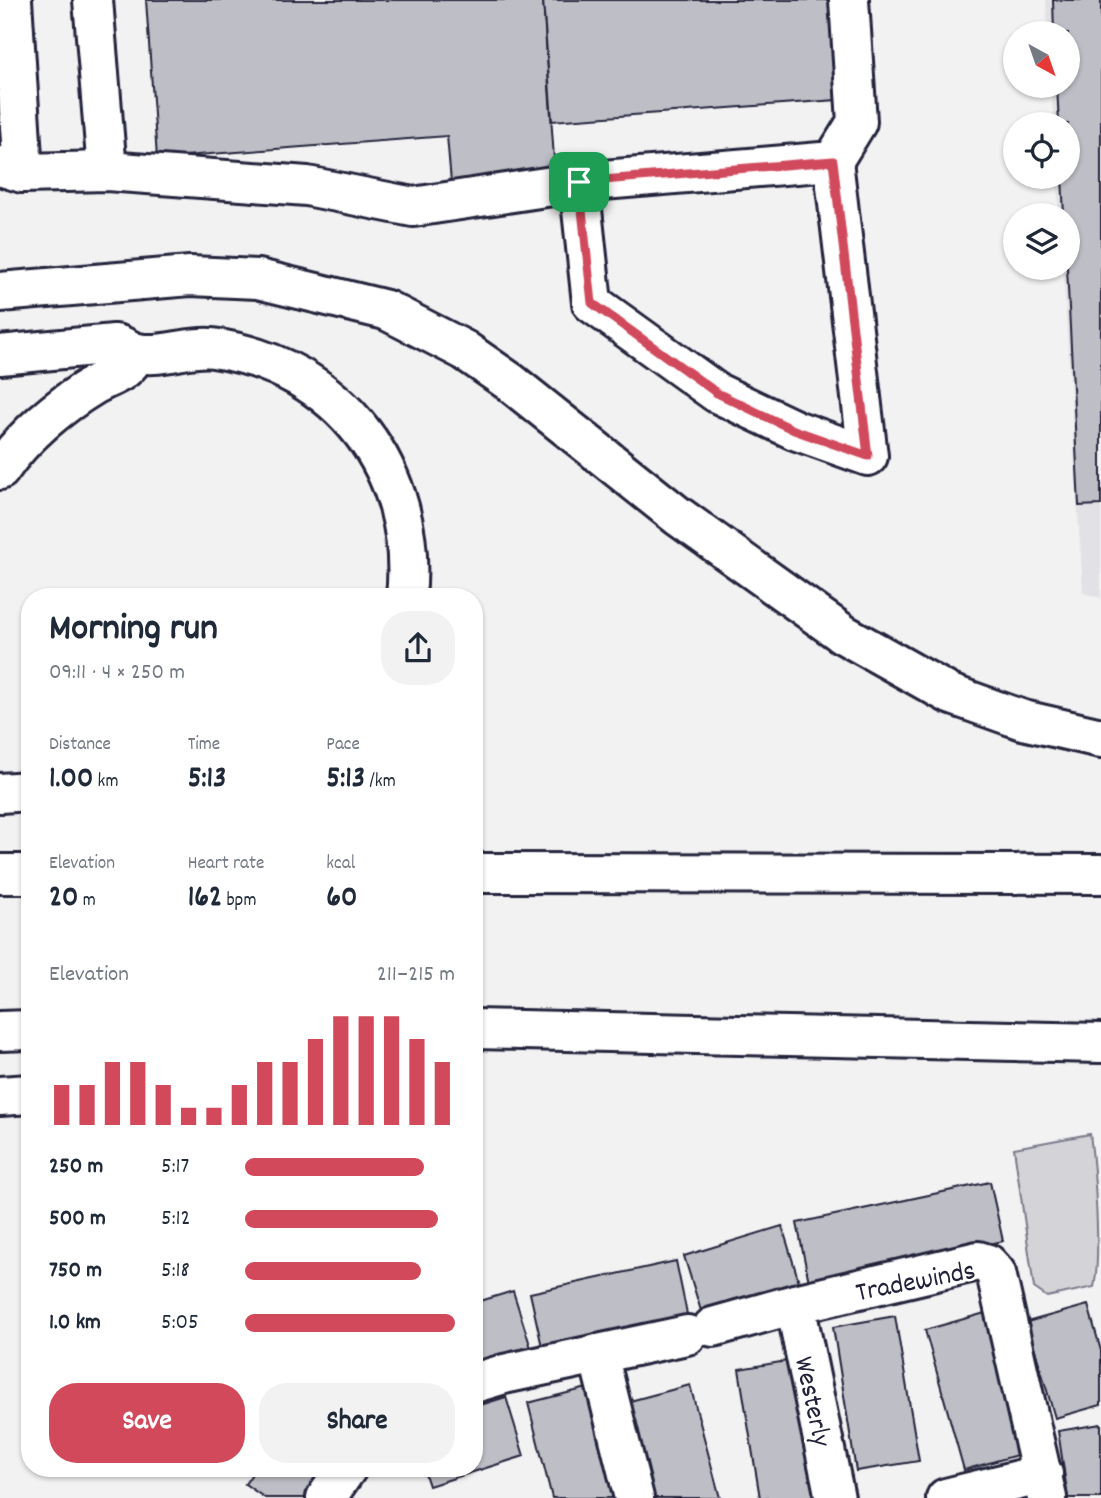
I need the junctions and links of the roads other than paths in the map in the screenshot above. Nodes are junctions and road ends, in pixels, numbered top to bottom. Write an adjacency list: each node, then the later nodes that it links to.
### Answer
1 (12, 0): 5 (main road)
2 (93, 0): 6 (main road)
3 (849, 0): 4 (main road)
4 (833, 161): 7 (main road); 7 (main road)
5 (12, 170): 6 (main road)
6 (107, 171): 7 (main road)
7 (579, 182)
8 (0, 292): 13 (main road)
9 (137, 353): 10 (main road); 11 (main road); 12 (main road)
10 (0, 355)
11 (0, 470)
12 (407, 588)
13 (1101, 738)
14 (21, 792): 15 (main road)
15 (0, 793)
16 (483, 873): 19 (main road)
17 (0, 874): 18 (main road)
18 (21, 874)
19 (1101, 874)
20 (483, 1029): 21 (main road)
21 (534, 1029): 24 (main road); 25 (main road)
22 (21, 1030): 23 (main road)
23 (0, 1031)
24 (1101, 1043)
25 (483, 1046)
26 (21, 1095): 27 (main road)
27 (0, 1096)
28 (795, 1304): 29 (main road, Tradewinds); 32 (main road, Tradewinds); 35 (main road, Westerly)
29 (598, 1354): 30 (main road, Tradewinds); 34 (main road)
30 (483, 1381)
31 (341, 1477): 33 (main road)
32 (1045, 1486): 36 (main road, Tradewinds)
33 (326, 1498)
34 (634, 1498)
35 (835, 1498)
36 (946, 1498)

